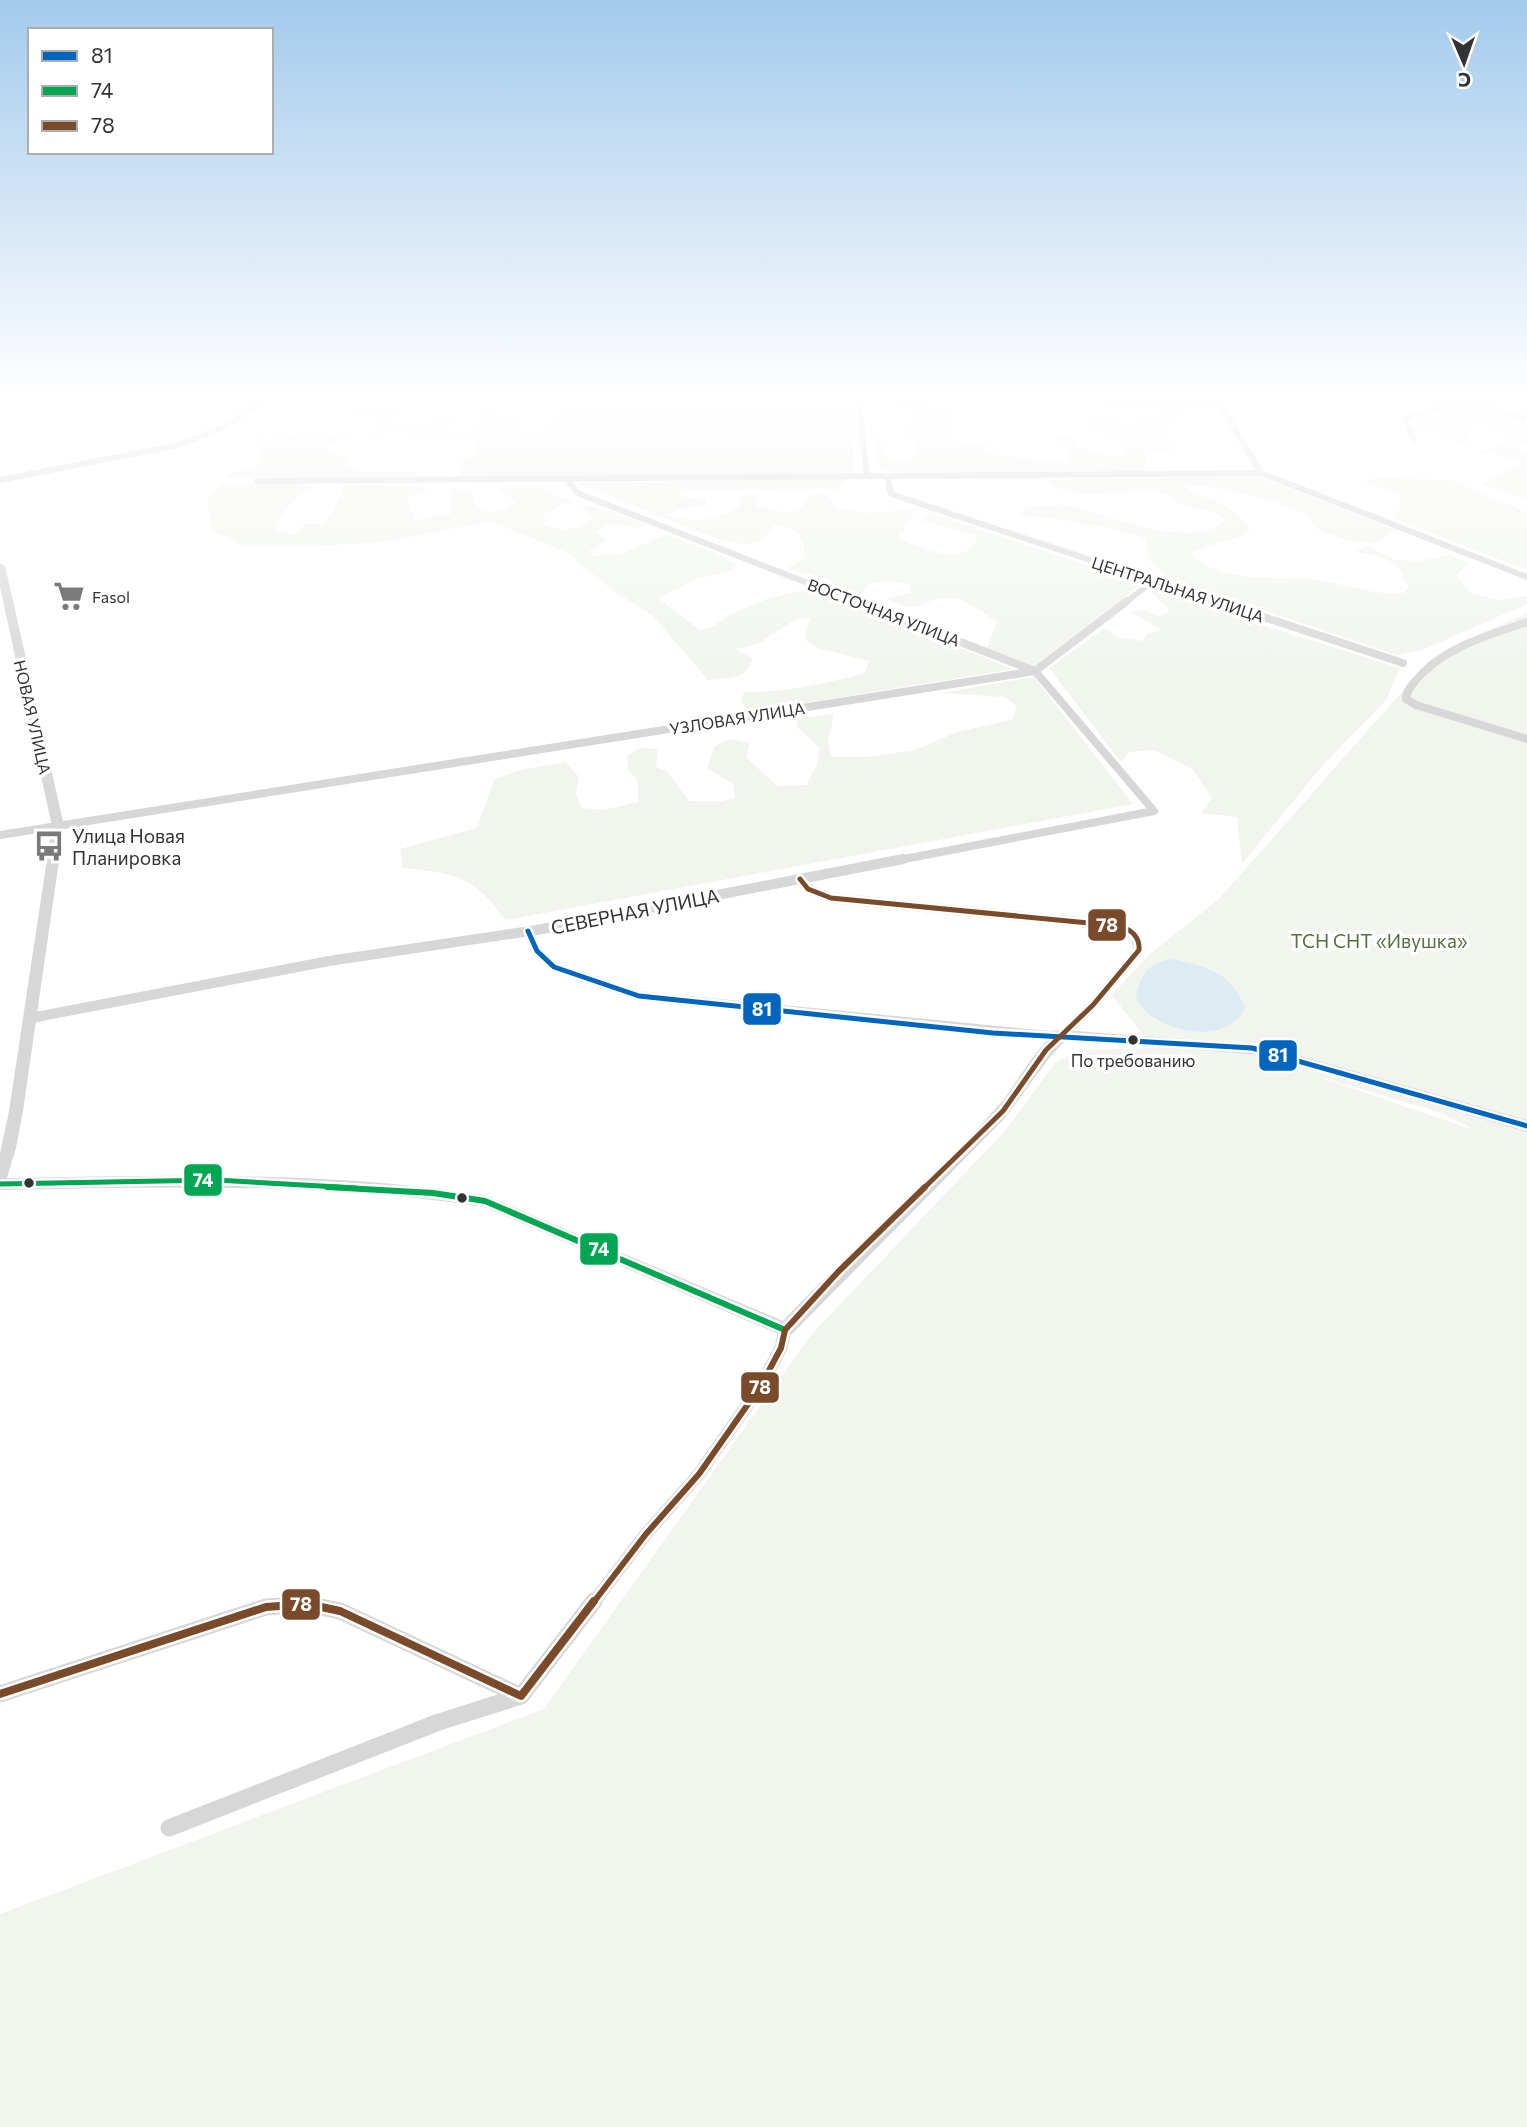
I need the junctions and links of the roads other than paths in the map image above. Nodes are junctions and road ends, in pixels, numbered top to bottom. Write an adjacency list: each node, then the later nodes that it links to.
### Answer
1 (589, 497): 9 (street, ВОСТОЧНАЯ УЛИЦА)
2 (901, 497): 6 (street, ЦЕНТРАЛЬНАЯ УЛИЦА)
3 (1323, 497): 5 (street)
4 (0, 566): 12 (street, НОВАЯ УЛИЦА)
5 (1527, 577)
6 (1153, 581): 8 (street, ЦЕНТРАЛЬНАЯ УЛИЦА); 9 (street, УЗЛОВАЯ УЛИЦА)
7 (1527, 622): 10 (street)
8 (1403, 663)
9 (1035, 671): 11 (street, ВОСТОЧНАЯ УЛИЦА); 12 (street, УЗЛОВАЯ УЛИЦА)
10 (1527, 739)
11 (1154, 811): 14 (street, СЕВЕРНАЯ УЛИЦА)
12 (58, 826): 13 (street); 16 (street)
13 (0, 835)
14 (800, 879): 15 (street, СЕВЕРНАЯ УЛИЦА); 17 (street)
15 (528, 931): 16 (street, СЕВЕРНАЯ УЛИЦА); 17 (street)
16 (31, 1018): 19 (street)
17 (1063, 1035): 18 (street); 21 (street)
18 (1527, 1126)
19 (0, 1177)
20 (0, 1184): 21 (street)
21 (785, 1331): 23 (street)
22 (0, 1694): 23 (street)
23 (521, 1696): 24 (street)
24 (169, 1828)

